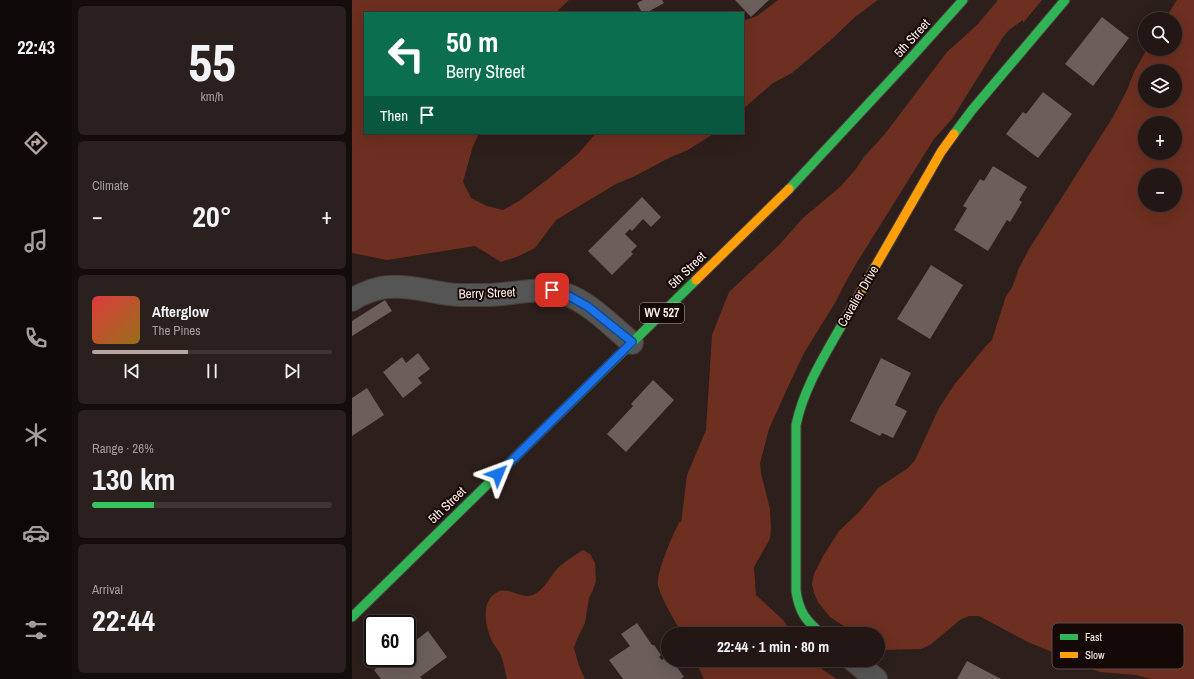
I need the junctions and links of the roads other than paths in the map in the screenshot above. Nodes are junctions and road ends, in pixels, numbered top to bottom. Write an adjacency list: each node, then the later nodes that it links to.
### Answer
1 (962, 0): 4 (main road, 5th Street / WV 527)
2 (1065, 0): 6 (main road, Cavalier Drive)
3 (352, 300): 4 (street, Berry Street)
4 (632, 342): 5 (main road, 5th Street / WV 527)
5 (352, 617)
6 (815, 627)
7 (861, 667): 8 (street)
8 (876, 679)

